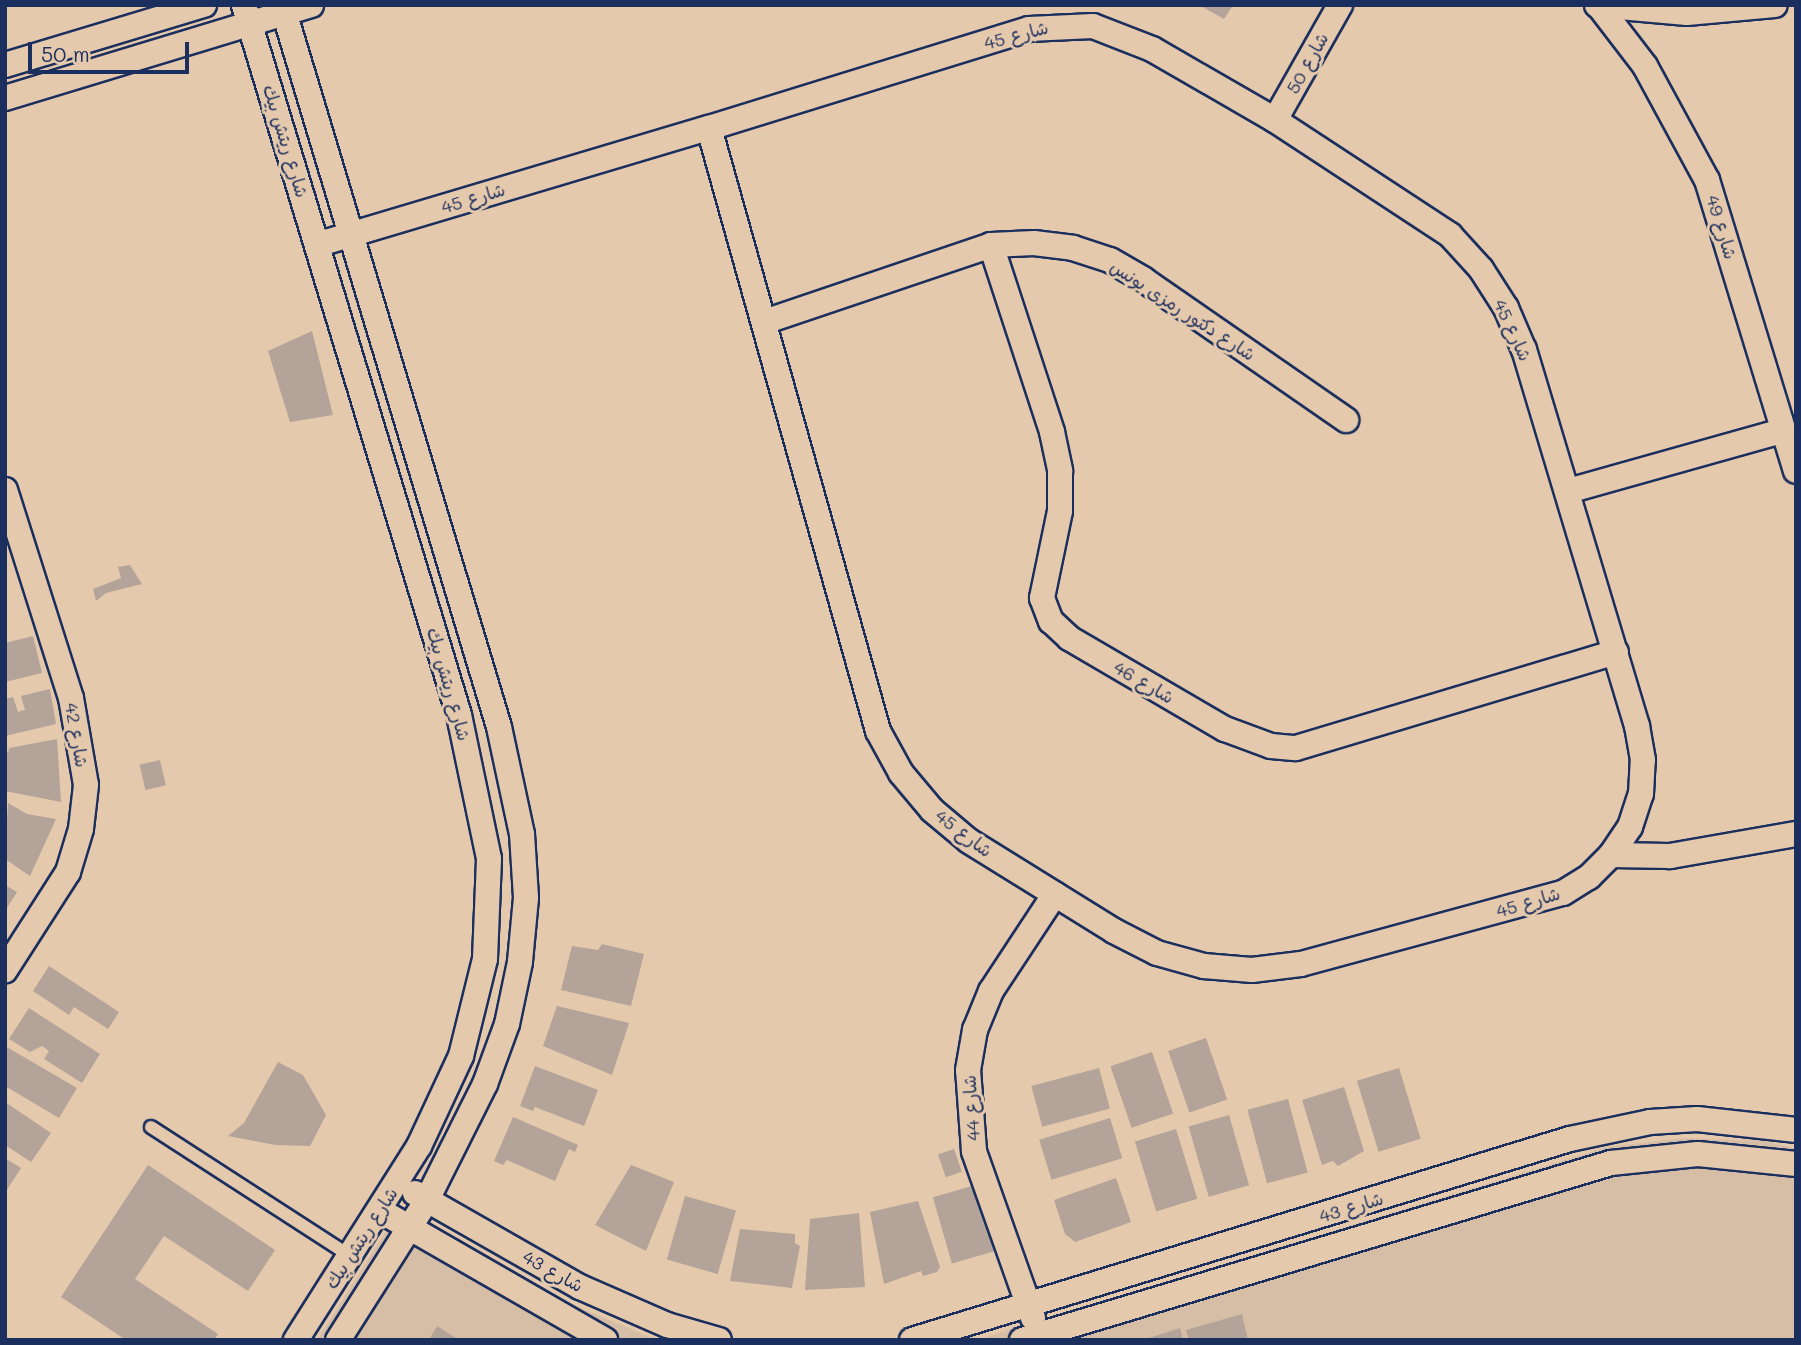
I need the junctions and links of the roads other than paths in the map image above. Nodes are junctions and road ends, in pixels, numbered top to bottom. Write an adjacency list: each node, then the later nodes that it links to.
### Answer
1 (204, 5): 8 (street)
2 (312, 5): 6 (street)
3 (1340, 5): 10 (street, شارع 50)
4 (1775, 5): 5 (street)
5 (1598, 6): 17 (street, شارع 49)
6 (284, 9): 7 (street); 12 (street, شارع ريتش بيك)
7 (247, 15): 9 (street); 13 (street, شارع ريتش بيك)
8 (5, 65)
9 (5, 98)
10 (1275, 120): 11 (street, شارع 45); 20 (street, شارع 45)
11 (709, 128): 12 (street, شارع 45); 15 (street, شارع 45)
12 (353, 234): 13 (street, شارع 45); 31 (street, شارع ريتش بيك)
13 (319, 244): 30 (street, شارع ريتش بيك)
14 (990, 245): 15 (street, شارع دكتور رمزى يونس); 16 (street, شارع دكتور رمزى يونس); 22 (street, شارع 46)
15 (764, 322): 25 (street, شارع 45)
16 (1346, 420)
17 (1782, 431): 18 (street, شارع 49); 20 (street)
18 (1796, 471)
19 (5, 490): 21 (street, شارع 42)
20 (1568, 491): 22 (street, شارع 45)
21 (10, 522): 26 (street, شارع 42)
22 (1615, 652): 24 (street, شارع 45)
23 (1796, 834): 24 (street)
24 (1611, 855): 25 (street, شارع 45)
25 (1055, 894): 35 (street, شارع 44)
26 (5, 970)
27 (151, 1127): 34 (lane)
28 (1796, 1130): 35 (street, شارع 43)
29 (1796, 1164): 36 (street, شارع 43)
30 (397, 1182): 31 (street, شارع 43); 32 (street, شارع ريتش بيك)
31 (427, 1200): 33 (street, شارع ريتش بيك); 40 (street, شارع 43)
32 (380, 1210): 33 (street, شارع 43); 34 (street, شارع ريتش بيك)
33 (410, 1228): 38 (street, شارع ريتش بيك); 39 (street, شارع 43)
34 (349, 1255): 37 (street, شارع ريتش بيك)
35 (1029, 1305): 36 (street, شارع 44); 41 (street, شارع 43)
36 (1030, 1337)
37 (296, 1340)
38 (338, 1340)
39 (605, 1340)
40 (719, 1340)
41 (912, 1340)

